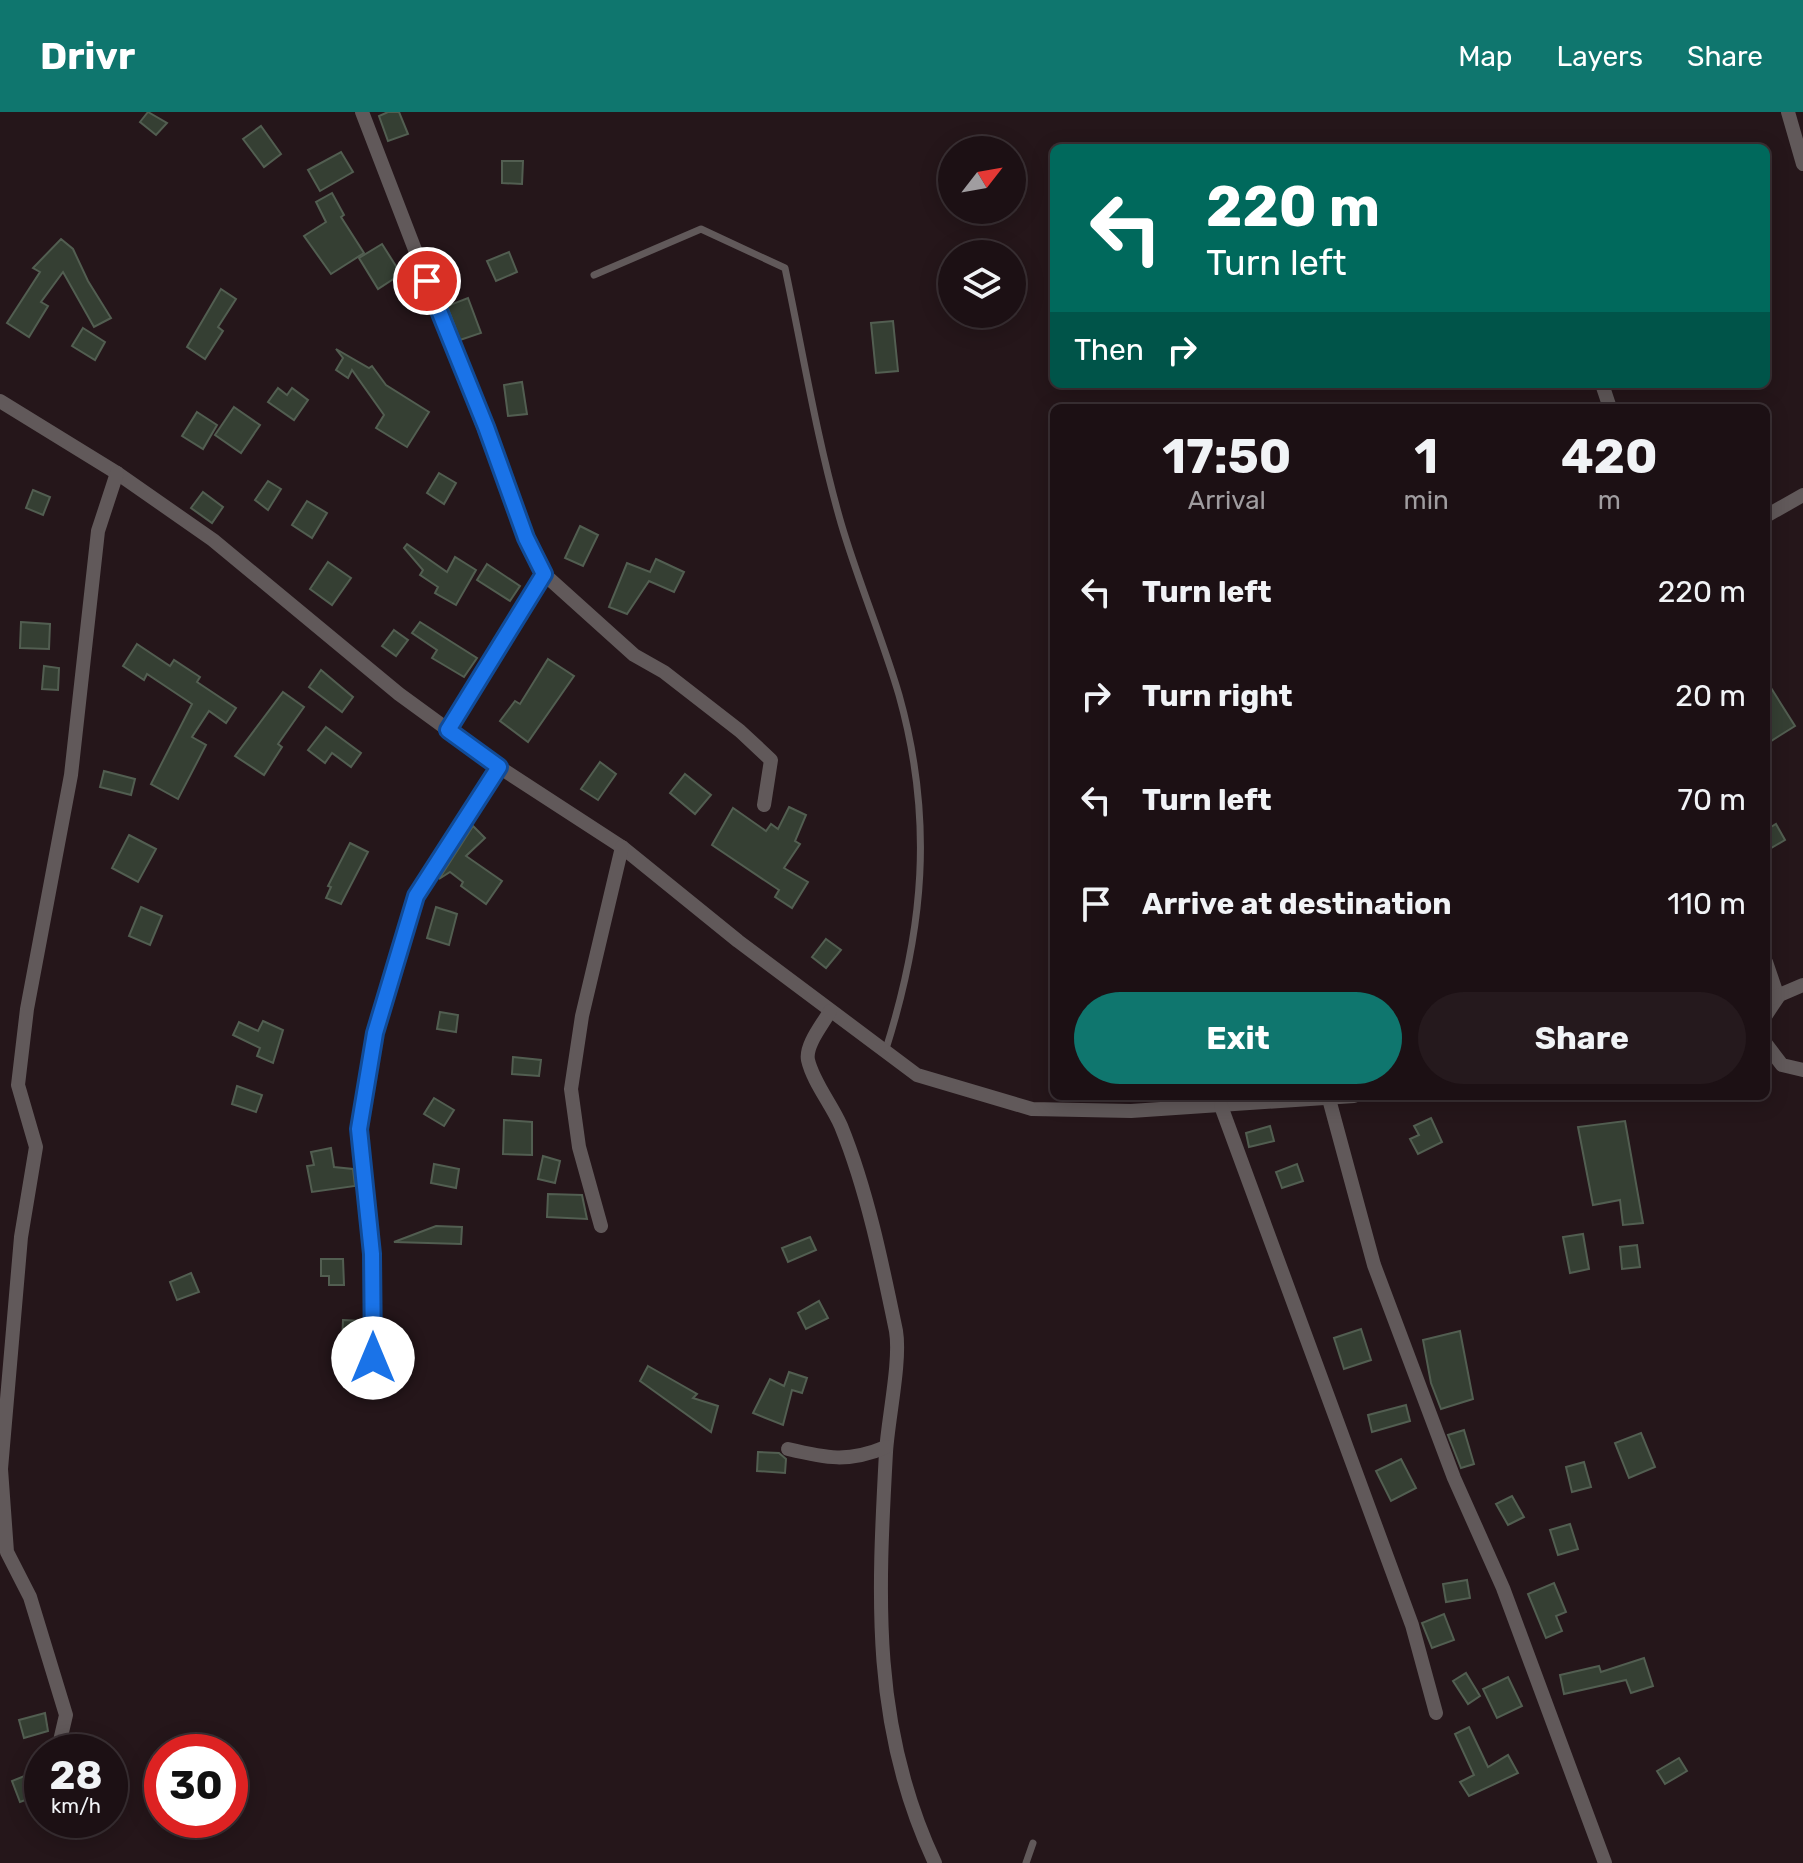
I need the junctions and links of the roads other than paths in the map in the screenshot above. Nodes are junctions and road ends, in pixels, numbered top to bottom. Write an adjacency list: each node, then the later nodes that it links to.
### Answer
1 (362, 112): 9 (street)
2 (1788, 112): 3 (street)
3 (1803, 164)
4 (594, 275): 18 (lane)
5 (0, 401): 6 (street)
6 (117, 473): 10 (street); 28 (street)
7 (1803, 495): 8 (street)
8 (1770, 514)
9 (544, 574): 10 (street); 12 (street)
10 (448, 730): 11 (street)
11 (499, 767): 13 (street); 24 (street)
12 (764, 805)
13 (622, 847): 16 (street); 23 (street)
14 (1803, 985): 15 (street)
15 (1772, 999)
16 (830, 1011): 18 (street); 25 (street)
17 (1770, 1049): 19 (street)
18 (884, 1054): 22 (street)
19 (1803, 1070)
20 (1314, 1100): 22 (street)
21 (1329, 1100): 32 (street)
22 (1221, 1106): 27 (street)
23 (601, 1226)
24 (373, 1358)
25 (886, 1447): 26 (street); 30 (street)
26 (788, 1449)
27 (1436, 1713)
28 (62, 1734)
29 (1033, 1843): 31 (lane)
30 (935, 1863)
31 (1026, 1863)
32 (1605, 1863)

